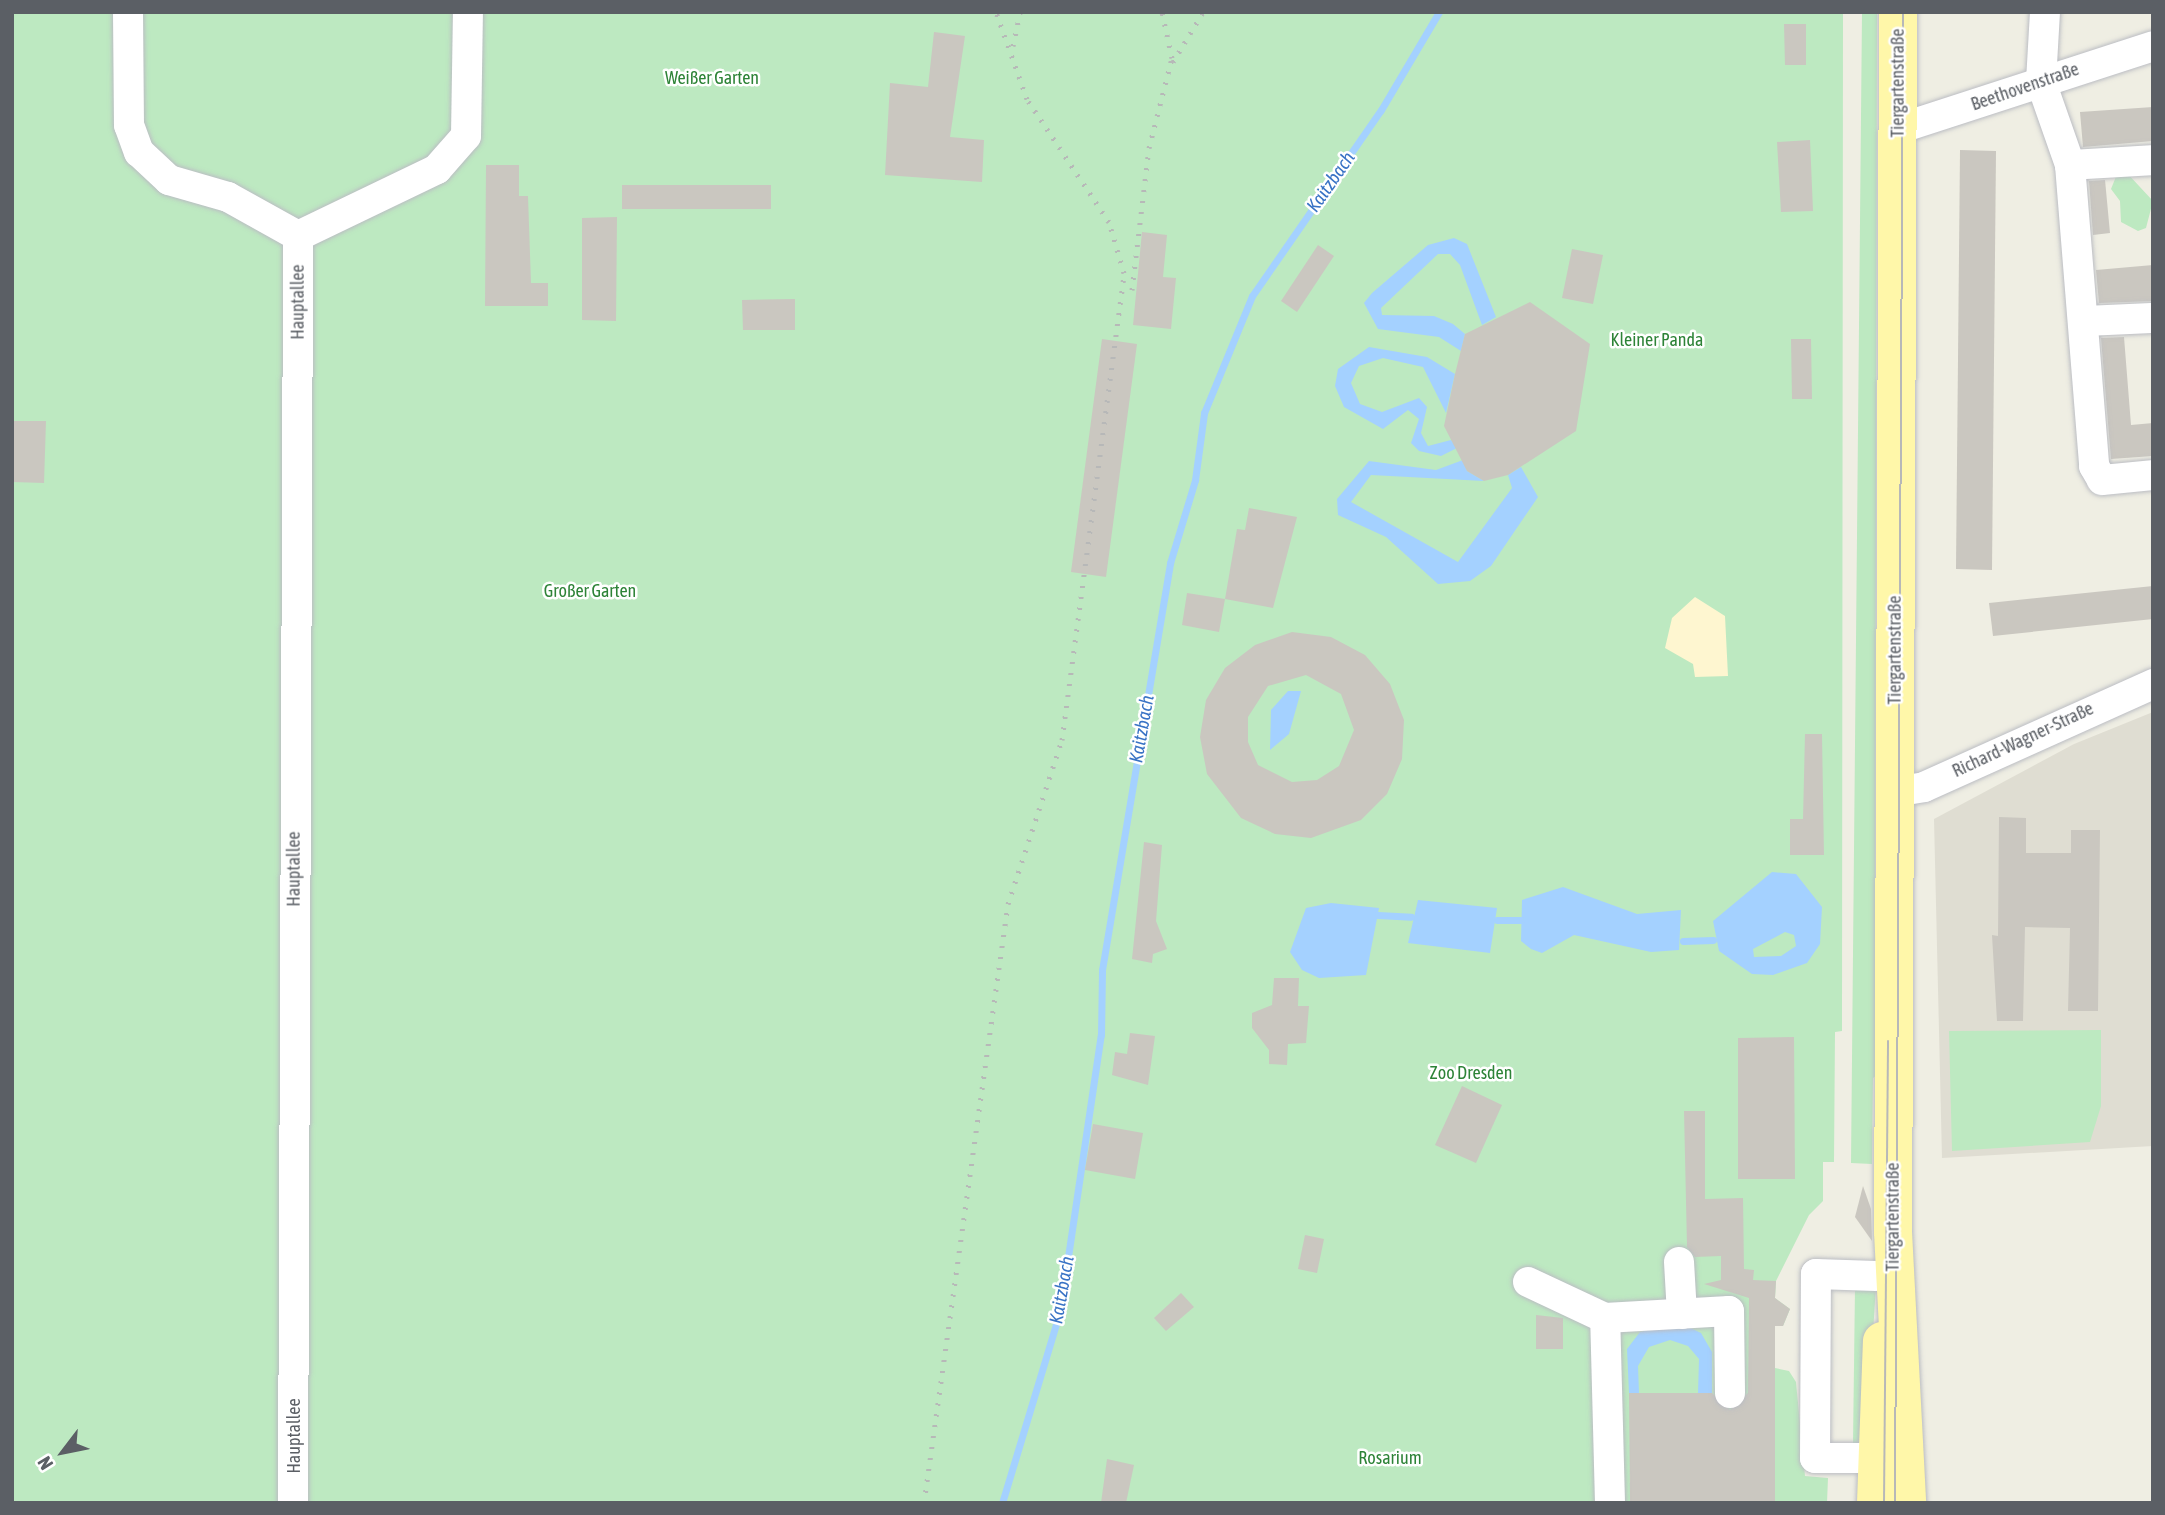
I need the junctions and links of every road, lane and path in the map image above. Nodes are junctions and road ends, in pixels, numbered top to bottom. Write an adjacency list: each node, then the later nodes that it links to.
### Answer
1 (128, 12): 10 (street)
2 (468, 12): 10 (street)
3 (1898, 12): 7 (main road, Tiergartenstraße)
4 (2045, 12): 6 (street)
5 (2153, 46): 6 (street, Beethovenstraße)
6 (2041, 82): 7 (street, Beethovenstraße); 9 (street)
7 (1898, 129): 15 (main road, Tiergartenstraße)
8 (2153, 160): 9 (street)
9 (2070, 165): 12 (street)
10 (298, 236): 23 (street, Hauptallee)
11 (2153, 317): 12 (street)
12 (2084, 321): 13 (street)
13 (2153, 475)
14 (2153, 684): 15 (street, Richard-Wagner-Straße)
15 (1894, 792): 18 (main road, Tiergartenstraße)
16 (1679, 1262): 19 (street)
17 (1528, 1282): 20 (street)
18 (1885, 1282): 22 (main road, Tiergartenstraße); 22 (street); 26 (main road, Tiergartenstraße)
19 (1682, 1314): 20 (street); 21 (street)
20 (1605, 1318): 24 (street)
21 (1730, 1393)
22 (1874, 1458): 25 (main road, Tiergartenstraße)
23 (293, 1503)
24 (1610, 1503)
25 (1876, 1503)
26 (1907, 1503)

